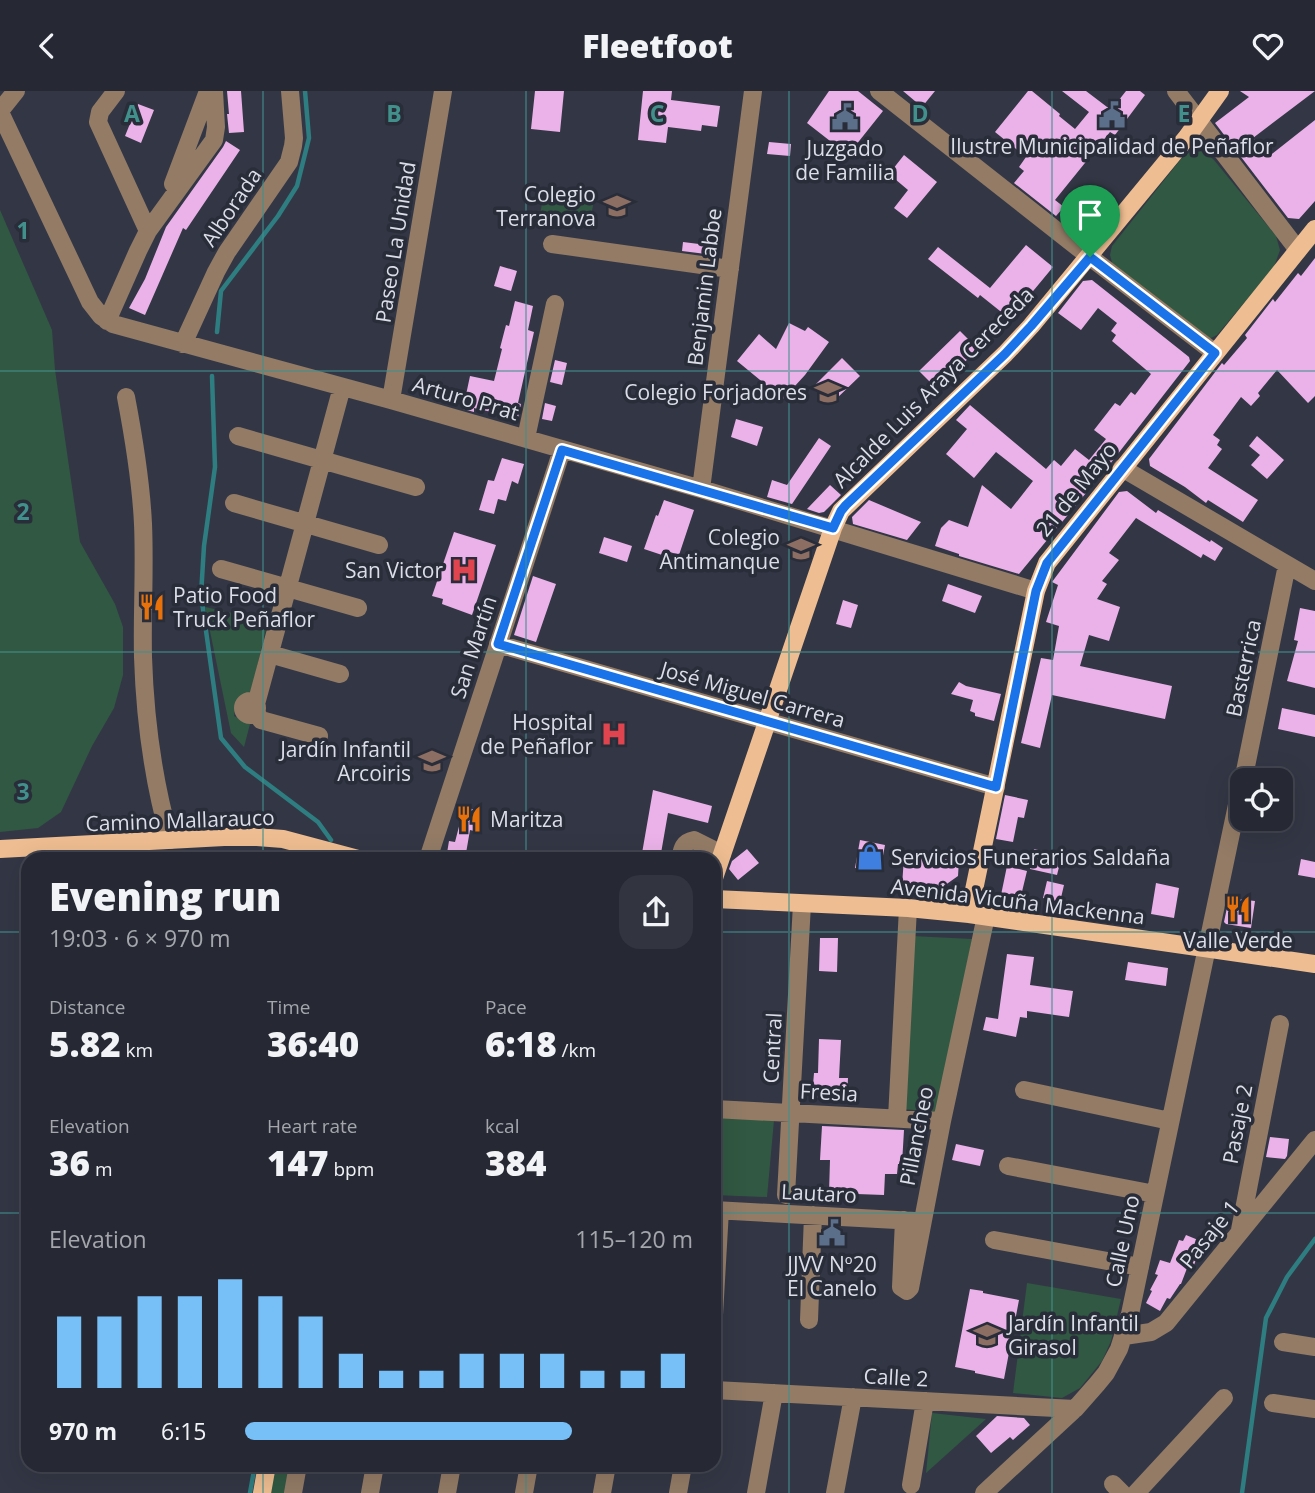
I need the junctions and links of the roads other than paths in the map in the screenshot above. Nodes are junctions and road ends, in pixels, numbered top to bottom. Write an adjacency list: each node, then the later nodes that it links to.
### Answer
1 (16, 91): 11 (street)
2 (116, 91): 15 (street)
3 (208, 91): 13 (street)
4 (214, 91): 13 (street)
5 (290, 91): 22 (street, Alborada)
6 (443, 91): 26 (street, Paseo La Unidad)
7 (753, 91): 19 (street, Benjamin Labbe)
8 (880, 91): 18 (street)
9 (1176, 91): 12 (street)
10 (1220, 91): 12 (main road, Alcalde Luis Araya Cereceda)
11 (0, 111): 21 (street)
12 (1199, 122): 17 (street); 18 (main road, Alcalde Luis Araya Cereceda)
13 (165, 207): 15 (street)
14 (1315, 229): 17 (main road, 21 de Mayo)
15 (148, 231): 21 (street)
16 (552, 244): 19 (street)
17 (1298, 250): 23 (main road, 21 de Mayo)
18 (1090, 257): 23 (street); 36 (main road, Alcalde Luis Araya Cereceda)
19 (730, 268): 33 (street, Benjamin Labbe)
20 (555, 304): 28 (street)
21 (107, 321): 22 (street, Arturo Prat)
22 (183, 344): 24 (street, Arturo Prat)
23 (1215, 353): 31 (main road, 21 de Mayo)
24 (342, 387): 26 (street, Arturo Prat); 30 (street)
25 (127, 397): 52 (street)
26 (391, 400): 28 (street, Arturo Prat)
27 (238, 436): 30 (street)
28 (526, 438): 29 (street, Arturo Prat)
29 (562, 450): 33 (street, Arturo Prat); 44 (street, San Martín)
30 (322, 460): 32 (street); 35 (street)
31 (1122, 468): 38 (street); 42 (main road, 21 de Mayo)
32 (416, 487)
33 (701, 489): 36 (street, Arturo Prat)
34 (234, 503): 35 (street)
35 (304, 524): 37 (street); 41 (street)
36 (833, 528): 42 (street, Arturo Prat); 47 (main road, Alcalde Luis Araya Cereceda)
37 (379, 545)
38 (1287, 565): 40 (street); 49 (street, Basterrica)
39 (221, 569): 41 (street)
40 (1315, 581)
41 (287, 588): 43 (street); 45 (street)
42 (1036, 591): 50 (main road, 21 de Mayo)
43 (358, 608)
44 (498, 644): 47 (street, José Miguel Carrera); 55 (street, San Martín)
45 (270, 654): 46 (street); 48 (street)
46 (340, 674)
47 (766, 722): 50 (street, José Miguel Carrera); 58 (main road, Alcalde Luis Araya Cereceda)
48 (319, 736)
49 (1246, 768)
50 (996, 787): 63 (main road, 21 de Mayo)
51 (1232, 831): 64 (street, Basterrica)
52 (170, 840): 53 (main road, Camino Mallarauco); 54 (main road, Camino Mallarauco)
53 (0, 849)
54 (330, 852)
55 (430, 852)
56 (682, 852): 57 (street)
57 (718, 852)
58 (722, 854): 59 (main road, Alcalde Luis Araya Cereceda)
59 (721, 857)
60 (721, 899): 61 (main road, Avenida Vicuña Mackenna)
61 (802, 904): 62 (main road, Avenida Vicuña Mackenna); 69 (street, Central)
62 (908, 908): 63 (main road, Avenida Vicuña Mackenna); 70 (street)
63 (978, 915): 64 (main road, Avenida Vicuña Mackenna); 71 (street, Pillancheo)
64 (1207, 947): 65 (main road, Avenida Vicuña Mackenna); 72 (street, Calle Uno)
65 (1315, 964)
66 (1280, 1024): 81 (street, Pasaje 2)
67 (1024, 1090): 72 (street)
68 (721, 1109): 69 (street, Fresia)
69 (791, 1113): 70 (street, Fresia); 76 (street, Central)
70 (897, 1118): 71 (street, Fresia)
71 (942, 1121): 80 (street, Pillancheo)
72 (1170, 1121): 75 (street, Calle Uno)
73 (1315, 1140): 81 (street, Pasaje 1)
74 (1008, 1166): 75 (street)
75 (1155, 1194): 83 (street, Calle Uno)
76 (786, 1195)
77 (721, 1210): 78 (street, Lautaro)
78 (813, 1215): 79 (street, Lautaro); 84 (street)
79 (904, 1220): 80 (street, Lautaro); 80 (street, Pillancheo)
80 (922, 1221)
81 (1239, 1233): 85 (street, Pasaje 1)
82 (994, 1240): 83 (street)
83 (1140, 1268): 85 (street, Calle Uno)
84 (809, 1320)
85 (1124, 1336): 94 (street, Calle Uno)
86 (1283, 1342): 87 (street)
87 (1315, 1347)
88 (721, 1390): 89 (street, Calle 2)
89 (774, 1393): 90 (street, Calle 2); 111 (street)
90 (853, 1397): 92 (street, Calle 2); 112 (street)
91 (1224, 1398): 114 (street)
92 (925, 1401): 94 (street, Calle 2); 103 (street)
93 (1273, 1403): 95 (street)
94 (1075, 1409): 113 (street, Calle Uno)
95 (1315, 1409)
96 (266, 1472): 104 (main road)
97 (297, 1472): 105 (street)
98 (374, 1472): 106 (street)
99 (451, 1472): 107 (street)
100 (528, 1472): 108 (street)
101 (606, 1472): 109 (street)
102 (682, 1472): 110 (street)
103 (911, 1485)
104 (262, 1493)
105 (293, 1493)
106 (370, 1493)
107 (447, 1493)
108 (524, 1493)
109 (602, 1493)
110 (678, 1493)
111 (756, 1493)
112 (835, 1493)
113 (984, 1493)
114 (1136, 1493)

